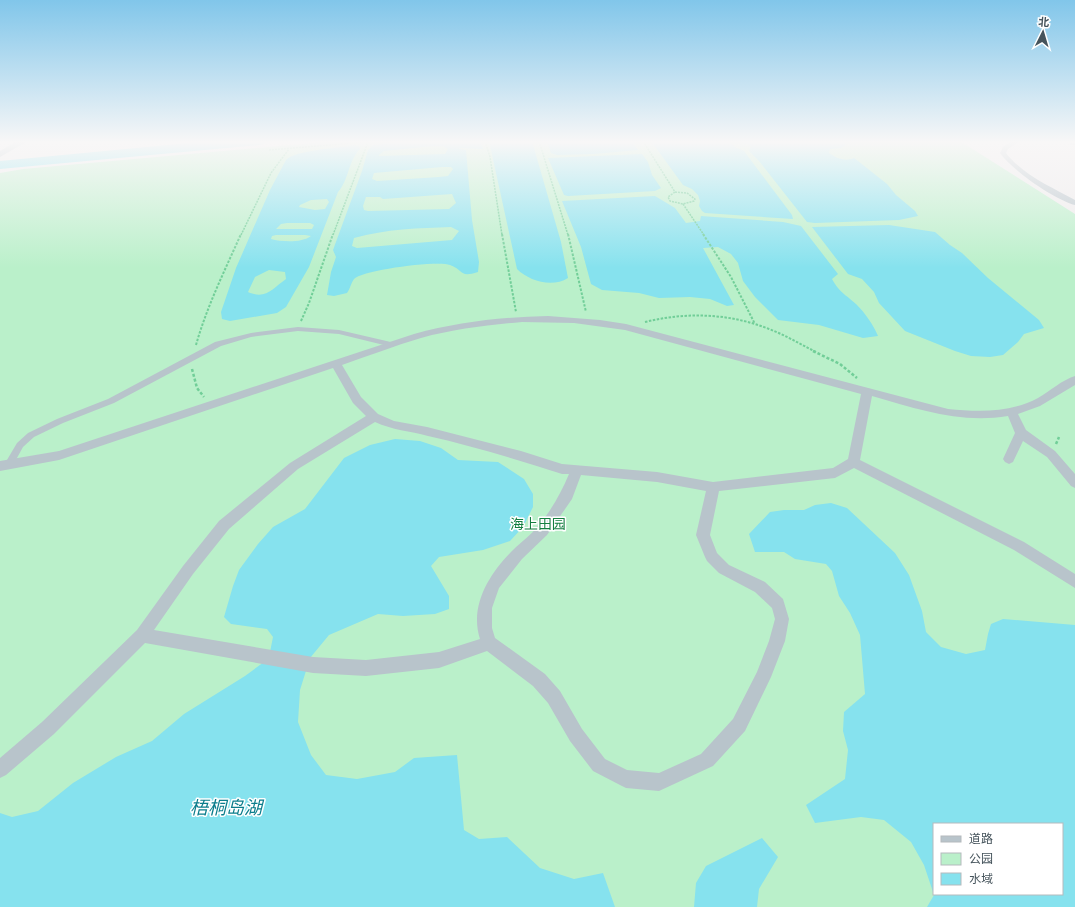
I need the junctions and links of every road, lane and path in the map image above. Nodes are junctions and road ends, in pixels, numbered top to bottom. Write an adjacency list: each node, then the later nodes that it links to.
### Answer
1 (266, 183): 16 (path)
2 (351, 183): 14 (path)
3 (493, 183): 10 (path)
4 (553, 183): 11 (path)
5 (670, 183): 7 (path)
6 (1041, 183): 9 (street)
7 (676, 192): 8 (path); 8 (path)
8 (683, 204): 12 (path)
9 (1075, 204)
10 (518, 319): 11 (street); 15 (street)
11 (587, 321): 13 (street)
12 (756, 324): 13 (path); 19 (path)
13 (626, 328): 19 (street)
14 (298, 329): 15 (street); 16 (street)
15 (392, 345): 17 (street)
16 (193, 356): 20 (path); 26 (street)
17 (336, 364): 20 (street); 22 (street)
18 (1075, 380): 21 (street)
19 (867, 393): 21 (street); 25 (street)
20 (212, 404): 26 (street)
21 (1012, 412): 23 (street)
22 (374, 417): 27 (street); 31 (street)
23 (1021, 433): 24 (street); 28 (street)
24 (1009, 459)
25 (854, 462): 29 (street); 30 (street)
26 (5, 466)
27 (576, 471): 29 (street); 32 (street)
28 (1075, 483)
29 (713, 487): 32 (street)
30 (1075, 582)
31 (142, 635): 32 (street); 33 (street)
32 (489, 643)
33 (1, 768)

